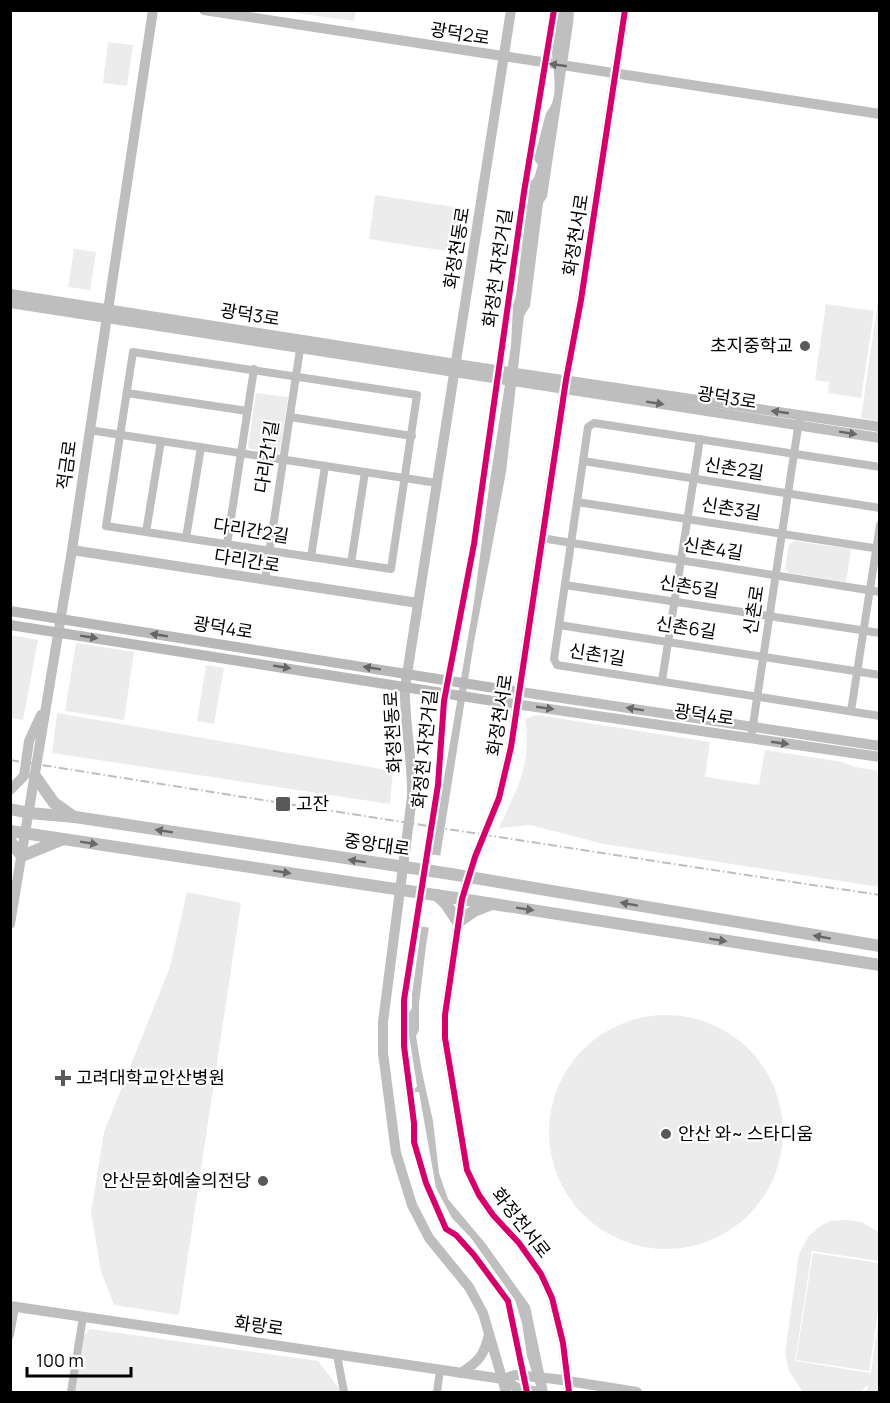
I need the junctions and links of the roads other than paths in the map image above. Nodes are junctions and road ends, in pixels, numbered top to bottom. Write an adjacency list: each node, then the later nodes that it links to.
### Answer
1 (153, 10): 10 (street, 적금로)
2 (204, 10): 5 (street, 광덕2로)
3 (511, 10): 5 (street, 화정천동로)
4 (625, 10): 6 (street, 화정천서로)
5 (503, 58): 6 (street, 광덕2로, one-way to 5); 12 (street, 화정천동로)
6 (615, 73): 7 (street); 15 (street, 화정천서로)
7 (879, 114)
8 (10, 294): 10 (street, 광덕3로)
9 (10, 303): 10 (street, 광덕3로)
10 (108, 314): 11 (street, 광덕3로); 21 (street, 적금로)
11 (301, 344): 12 (street, 광덕3로); 14 (street, 다리간1길)
12 (455, 368): 15 (street, 광덕3로); 37 (street, 화정천동로)
13 (254, 369): 14 (street, 다리간2길); 16 (street, 다리간2길); 17 (street)
14 (296, 376): 18 (street, 다리간1길); 23 (street, 다리간2길)
15 (565, 385): 19 (street, 광덕3로); 46 (street, 화정천서로)
16 (127, 393): 17 (street); 22 (street, 다리간2길)
17 (247, 411): 28 (street)
18 (290, 417): 23 (street); 30 (street, 다리간1길)
19 (799, 420): 20 (street, 광덕3로); 24 (street, 광덕3로, one-way to 24); 29 (street, 신촌로)
20 (879, 427)
21 (89, 430): 22 (street); 50 (street, 적금로)
22 (121, 434): 26 (street); 43 (street, 다리간2길)
23 (412, 436): 35 (street, 다리간2길)
24 (879, 438)
25 (700, 439): 29 (street, 신촌1길); 31 (street, 신촌1길); 36 (street)
26 (160, 441): 27 (street); 43 (street)
27 (201, 447): 28 (street); 45 (street)
28 (241, 453): 30 (street); 48 (street)
29 (794, 454): 33 (street, 신촌1길); 38 (street, 신촌로)
30 (283, 460): 32 (street); 51 (street, 다리간1길)
31 (583, 462): 36 (street, 신촌2길); 39 (street, 신촌1길)
32 (325, 466): 34 (street); 52 (street)
33 (879, 467)
34 (365, 472): 35 (street); 54 (street)
35 (405, 478): 37 (street); 54 (street, 다리간2길)
36 (694, 479): 38 (street, 신촌2길); 41 (street)
37 (437, 483): 61 (street, 화정천동로)
38 (788, 494): 40 (street, 신촌2길); 44 (street, 신촌로)
39 (577, 502): 41 (street, 신촌3길); 47 (street, 신촌1길)
40 (879, 508)
41 (688, 519): 44 (street, 신촌3길); 53 (street)
42 (879, 525): 49 (street)
43 (146, 532): 45 (street, 다리간2길)
44 (782, 534): 49 (street, 신촌3길); 55 (street, 신촌로)
45 (186, 538): 48 (street, 다리간2길)
46 (541, 538): 47 (street, 신촌4길); 78 (street, 화정천서로)
47 (571, 543): 53 (street, 신촌4길); 57 (street, 신촌1길)
48 (227, 544): 51 (street, 다리간2길)
49 (878, 549): 58 (street)
50 (72, 550): 56 (street, 다리간로); 64 (street, 적금로)
51 (270, 551): 52 (street, 다리간2길); 56 (street, 다리간1길)
52 (311, 557): 54 (street, 다리간2길)
53 (681, 561): 55 (street, 신촌4길); 60 (street)
54 (351, 563)
55 (776, 576): 58 (street, 신촌4길); 63 (street, 신촌로)
56 (265, 580): 61 (street, 다리간로)
57 (565, 585): 60 (street, 신촌5길); 66 (street, 신촌1길)
58 (870, 590): 59 (street, 신촌4길); 67 (street)
59 (879, 592)
60 (675, 601): 63 (street, 신촌5길); 70 (street)
61 (418, 603): 73 (street, 화정천동로)
62 (10, 611): 64 (main road, 광덕4로)
63 (770, 616): 67 (street, 신촌5길); 71 (street, 신촌로)
64 (61, 619): 68 (street, 적금로); 73 (main road, 광덕4로, one-way to 64)
65 (10, 625): 68 (main road, 광덕4로)
66 (559, 625): 70 (street, 신촌6길); 75 (street, 신촌1길)
67 (864, 630): 69 (street, 신촌5길); 72 (street)
68 (59, 632): 76 (main road, 광덕4로, one-way to 76); 81 (street, 적금로)
69 (879, 633)
70 (668, 642): 71 (street, 신촌6길); 75 (street)
71 (763, 656): 72 (street, 신촌6길); 79 (street, 신촌로)
72 (857, 671): 74 (street, 신촌6길); 83 (street)
73 (407, 674): 76 (street, 화정천동로); 77 (main road, 광덕4로)
74 (879, 675)
75 (662, 681): 79 (street, 신촌1길)
76 (405, 687): 80 (main road, 광덕4로); 99 (street, 화정천동로)
77 (488, 687): 78 (street, 광덕4로)
78 (520, 692): 82 (street, 화정천서로); 85 (street, 광덕4로, one-way to 78)
79 (757, 696): 83 (street, 신촌1길); 85 (street, 신촌로)
80 (487, 699): 82 (street, 광덕4로)
81 (47, 701): 89 (street, 적금로); 90 (street)
82 (518, 704): 86 (street, 광덕4로, one-way to 86); 100 (street, 화정천서로)
83 (851, 711): 84 (street, 신촌1길)
84 (879, 716)
85 (753, 727): 86 (street, 신촌로); 87 (street, 광덕4로)
86 (751, 738): 88 (street, 광덕4로, one-way to 88)
87 (879, 746)
88 (879, 757)
89 (34, 776): 92 (street, 적금로); 93 (main road)
90 (10, 790)
91 (10, 809): 92 (main road, 중앙대로)
92 (29, 813): 93 (main road, 중앙대로); 95 (street, 적금로)
93 (75, 818): 99 (main road, 중앙대로, one-way to 93)
94 (10, 831): 95 (main road)
95 (25, 833): 96 (main road); 98 (street, 적금로)
96 (63, 839): 98 (main road); 101 (main road, one-way to 101)
97 (10, 841): 98 (main road)
98 (22, 856): 106 (street, 적금로)
99 (409, 868): 100 (main road, 중앙대로); 101 (street, 화정천동로)
100 (469, 877): 103 (street, 화정천서로); 107 (main road, 중앙대로, one-way to 100)
101 (405, 890): 102 (main road); 111 (street, 화정천동로)
102 (443, 899): 103 (main road); 105 (main road)
103 (462, 899): 104 (main road); 105 (street, 화정천서로)
104 (492, 904): 105 (main road); 108 (main road, one-way to 108)
105 (458, 922): 117 (street, 화정천서로)
106 (10, 924)
107 (879, 946)
108 (879, 965)
109 (13, 1306): 110 (street, 화랑로); 112 (street)
110 (83, 1317): 113 (street, 화랑로); 118 (street)
111 (489, 1333): 115 (street); 116 (street, 화정천동로)
112 (10, 1335)
113 (337, 1354): 114 (street, 화랑로); 119 (street)
114 (440, 1370): 115 (street, 화랑로); 120 (street)
115 (461, 1373): 116 (street, 화랑로)
116 (503, 1379): 117 (street, 화랑로); 121 (street, 화정천동로); 122 (street, 화랑로)
117 (568, 1387): 123 (street, 화랑로)
118 (71, 1392)
119 (344, 1392)
120 (437, 1392)
121 (506, 1392)
122 (539, 1392)
123 (637, 1392)

